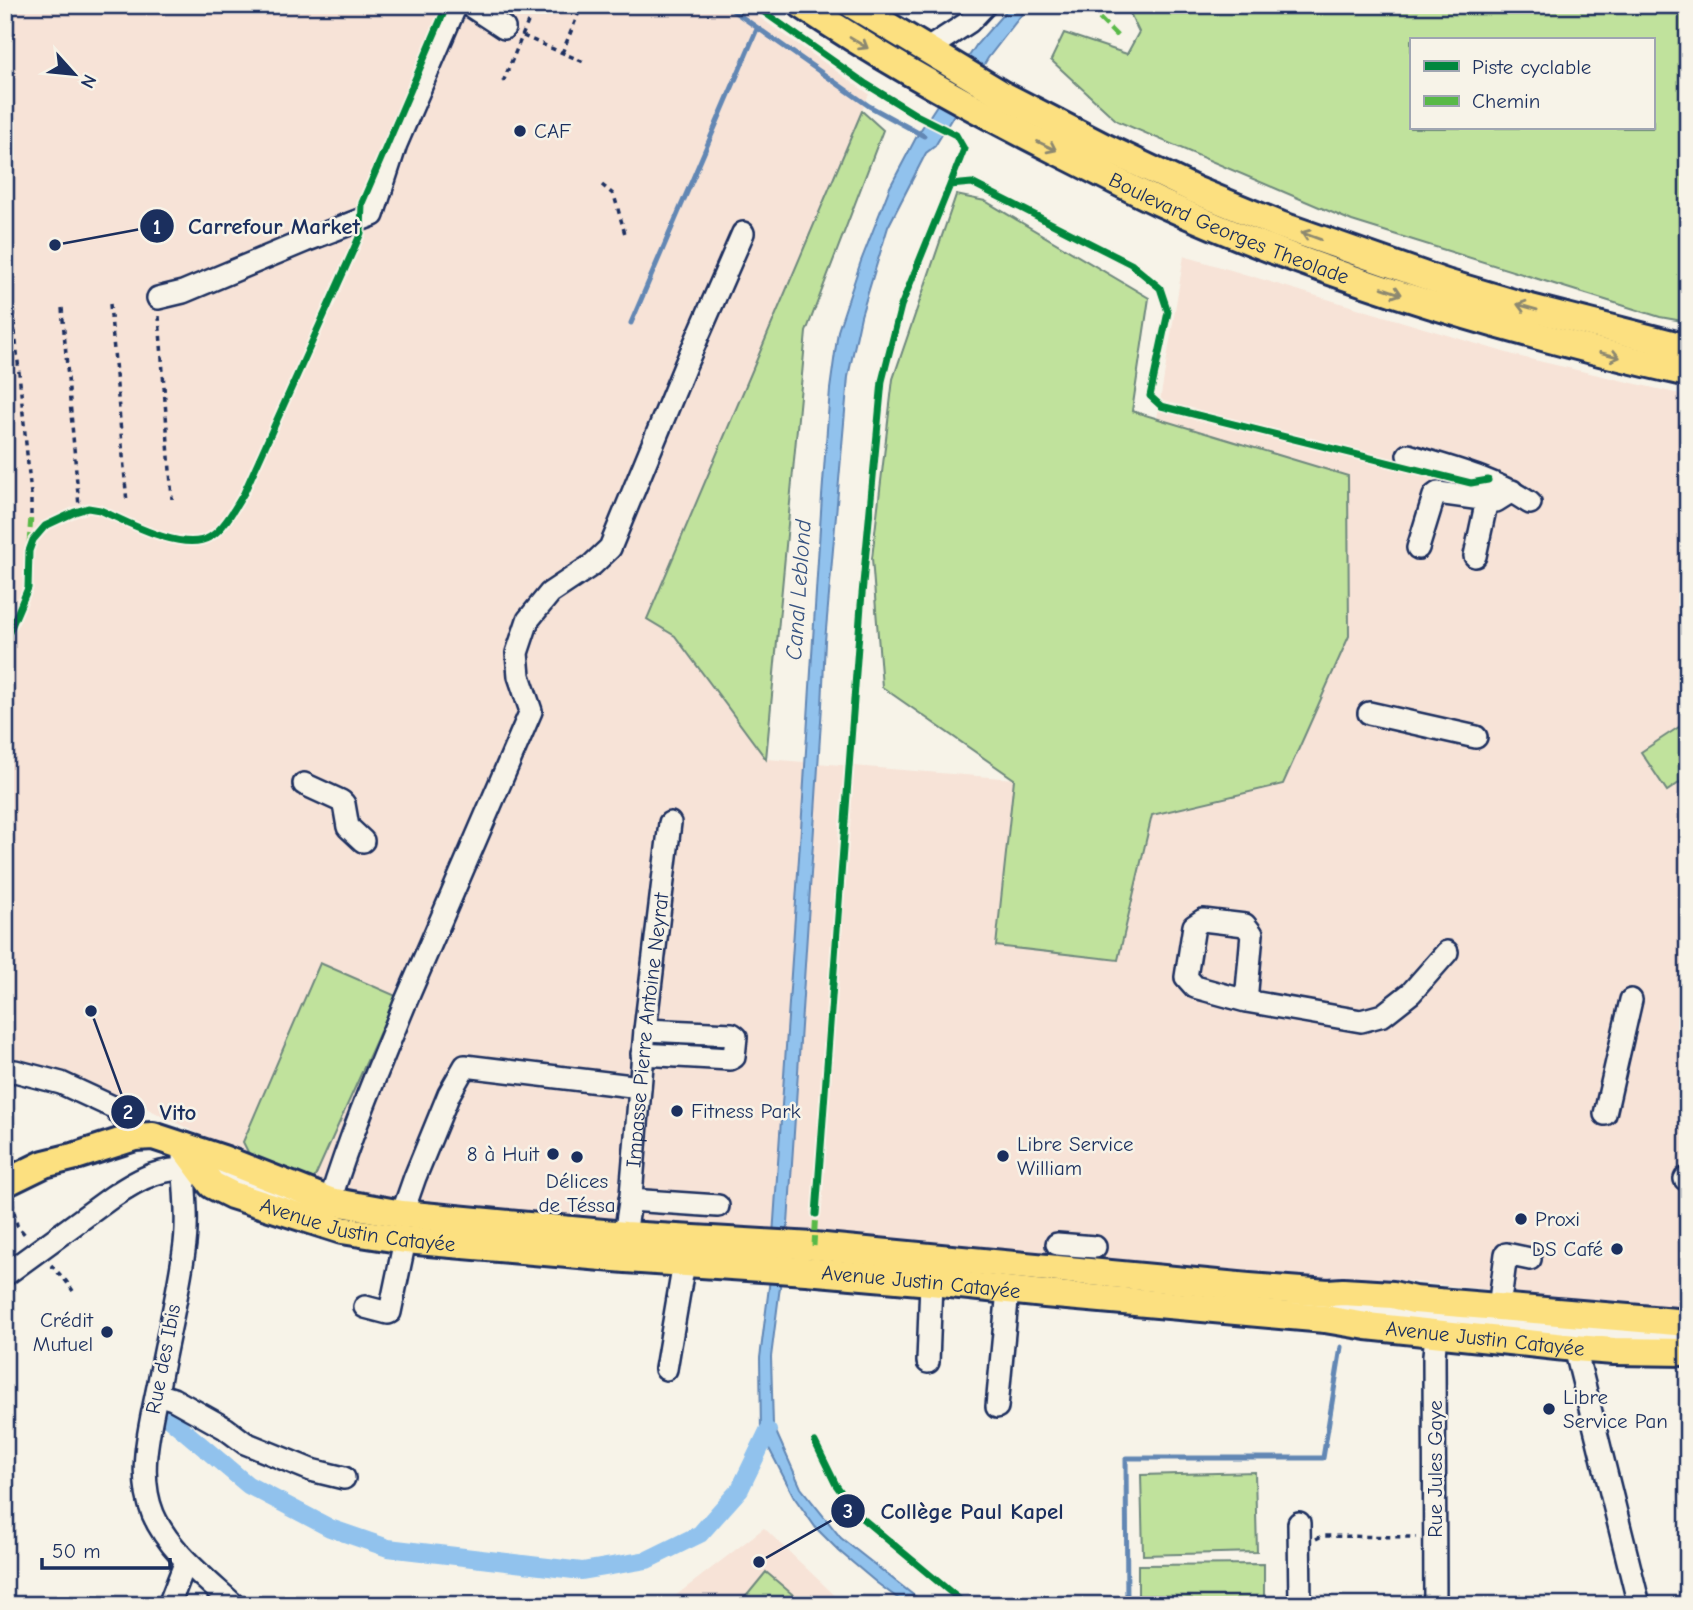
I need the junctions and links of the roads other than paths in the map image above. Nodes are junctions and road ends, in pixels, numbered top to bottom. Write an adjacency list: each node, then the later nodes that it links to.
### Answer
1 (456, 5): 9 (street)
2 (469, 5): 6 (street)
3 (802, 5): 11 (main road, Boulevard Georges Theolade, one-way to 11)
4 (853, 5): 7 (main road, Boulevard Georges Theolade)
5 (985, 5): 7 (street)
6 (513, 32)
7 (926, 50): 10 (main road, Boulevard Georges Theolade, one-way to 7)
8 (743, 233): 35 (street)
9 (158, 298)
10 (1688, 348)
11 (1688, 373)
12 (1408, 455): 13 (street)
13 (1487, 500): 14 (street); 15 (street)
14 (1418, 548)
15 (1475, 556)
16 (1369, 713): 17 (street)
17 (1476, 737)
18 (304, 784): 20 (street)
19 (670, 823): 24 (street, Impasse Pierre Antoine Neyrat)
20 (363, 841)
21 (1447, 951): 23 (street)
22 (1631, 1000): 28 (street)
23 (1246, 1001)
24 (645, 1030): 25 (street, Impasse Pierre Antoine Neyrat); 25 (street)
25 (642, 1054): 27 (street, Impasse Pierre Antoine Neyrat)
26 (5, 1073): 29 (street)
27 (640, 1087): 34 (street, Impasse Pierre Antoine Neyrat); 37 (street)
28 (1605, 1114)
29 (135, 1137): 31 (main road, Avenue Justin Catayée); 32 (main road, Avenue Justin Catayée)
30 (5, 1160): 32 (main road, Avenue Justin Catayée)
31 (189, 1161): 35 (main road, Avenue Justin Catayée); 37 (main road, Avenue Justin Catayée); 41 (street); 45 (street); 57 (street, Rue des Ibis)
32 (44, 1164): 33 (main road, Avenue Justin Catayée)
33 (8, 1188)
34 (630, 1200): 36 (street); 38 (street, Impasse Pierre Antoine Neyrat)
35 (330, 1201): 37 (main road, Avenue Justin Catayée)
36 (718, 1206)
37 (403, 1227): 38 (main road, Avenue Justin Catayée); 44 (main road, Avenue Justin Catayée); 48 (street)
38 (625, 1235): 41 (main road, Avenue Justin Catayée)
39 (1057, 1244): 40 (street)
40 (1095, 1247)
41 (756, 1254): 42 (main road, Avenue Justin Catayée); 44 (main road, Avenue Justin Catayée)
42 (807, 1258): 46 (main road, Avenue Justin Catayée); 49 (main road, Avenue Justin Catayée); 51 (street)
43 (1530, 1259): 49 (street)
44 (684, 1263): 56 (street)
45 (5, 1275)
46 (931, 1282): 47 (main road, Avenue Justin Catayée); 55 (street)
47 (1008, 1290): 52 (main road, Avenue Justin Catayée); 58 (street)
48 (365, 1307)
49 (1499, 1308): 51 (main road, Avenue Justin Catayée)
50 (1688, 1323): 51 (main road, Avenue Justin Catayée)
51 (1576, 1331): 52 (main road, Avenue Justin Catayée); 53 (street); 54 (main road, Avenue Justin Catayée); 66 (street)
52 (1436, 1333): 65 (street, Rue Jules Gaye)
53 (1688, 1337)
54 (1688, 1352)
55 (928, 1362)
56 (666, 1369)
57 (157, 1394): 59 (street); 61 (street, Rue des Ibis)
58 (997, 1407)
59 (344, 1478)
60 (1299, 1523): 64 (street)
61 (186, 1561): 62 (street); 63 (street, Rue des Ibis)
62 (169, 1605)
63 (234, 1605)
64 (1300, 1605)
65 (1435, 1605)
66 (1639, 1605)

